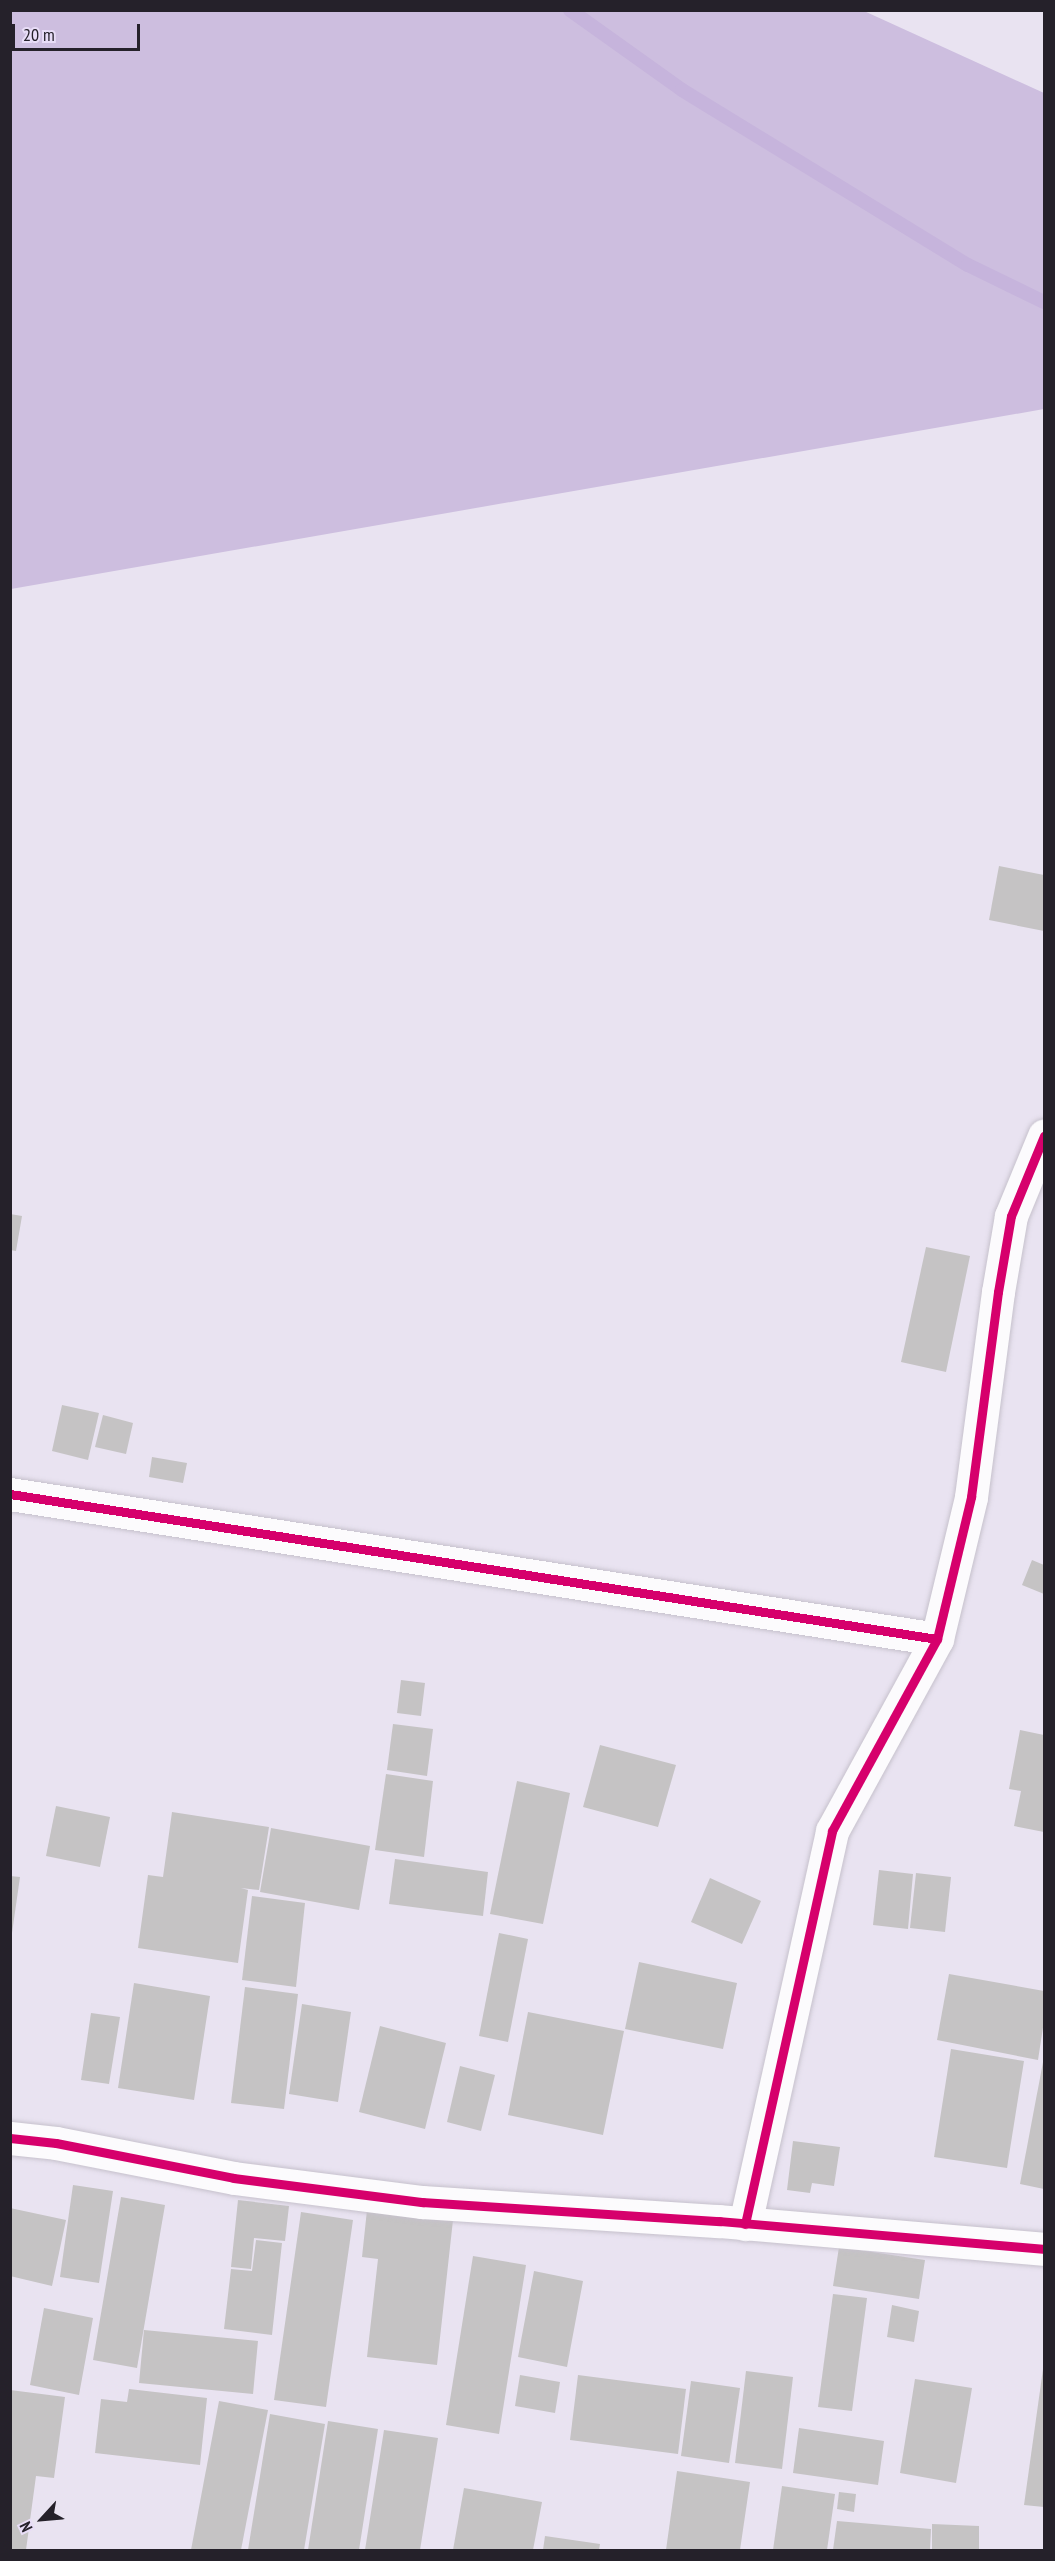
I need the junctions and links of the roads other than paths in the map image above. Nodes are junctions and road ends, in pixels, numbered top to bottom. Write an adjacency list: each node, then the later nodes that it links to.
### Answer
1 (1044, 1136): 3 (street)
2 (10, 1494): 3 (street)
3 (937, 1639): 5 (street)
4 (10, 2138): 5 (street)
5 (745, 2224): 6 (street)
6 (1044, 2249)

